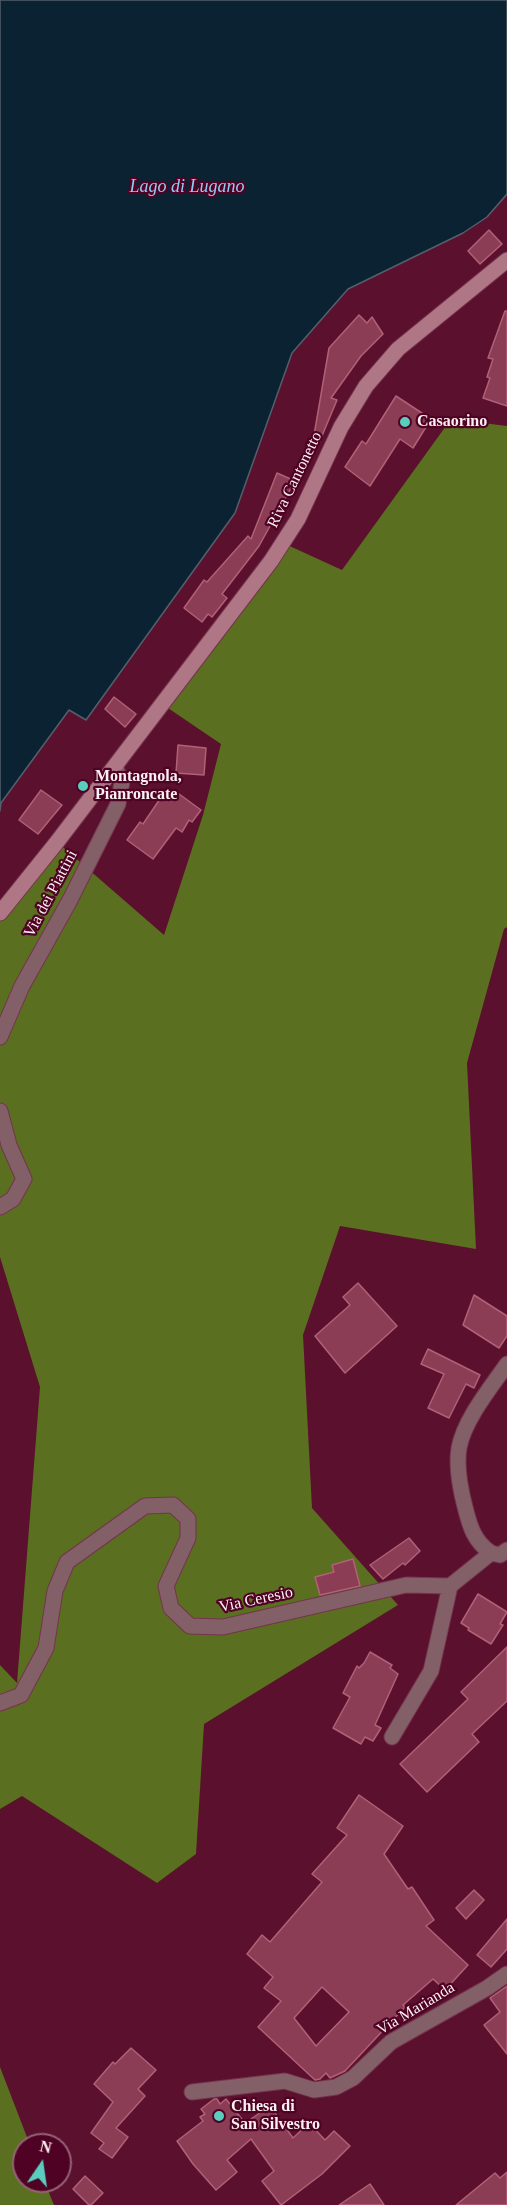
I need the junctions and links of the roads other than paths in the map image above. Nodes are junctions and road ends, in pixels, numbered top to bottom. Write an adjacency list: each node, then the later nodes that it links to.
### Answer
1 (507, 260): 2 (main road, Riva Cantonetto)
2 (115, 767): 3 (main road, Riva Cantonetto); 4 (street, Via dei Piattini)
3 (0, 913)
4 (0, 1037)
5 (0, 1111): 6 (street)
6 (0, 1207)
7 (507, 1364): 9 (street)
8 (507, 1550): 9 (street)
9 (491, 1554): 10 (street)
10 (450, 1586): 11 (street, Via Ceresio); 12 (street)
11 (0, 1703)
12 (392, 1737)
13 (507, 1974): 14 (street, Via Marianda)
14 (192, 2092)

